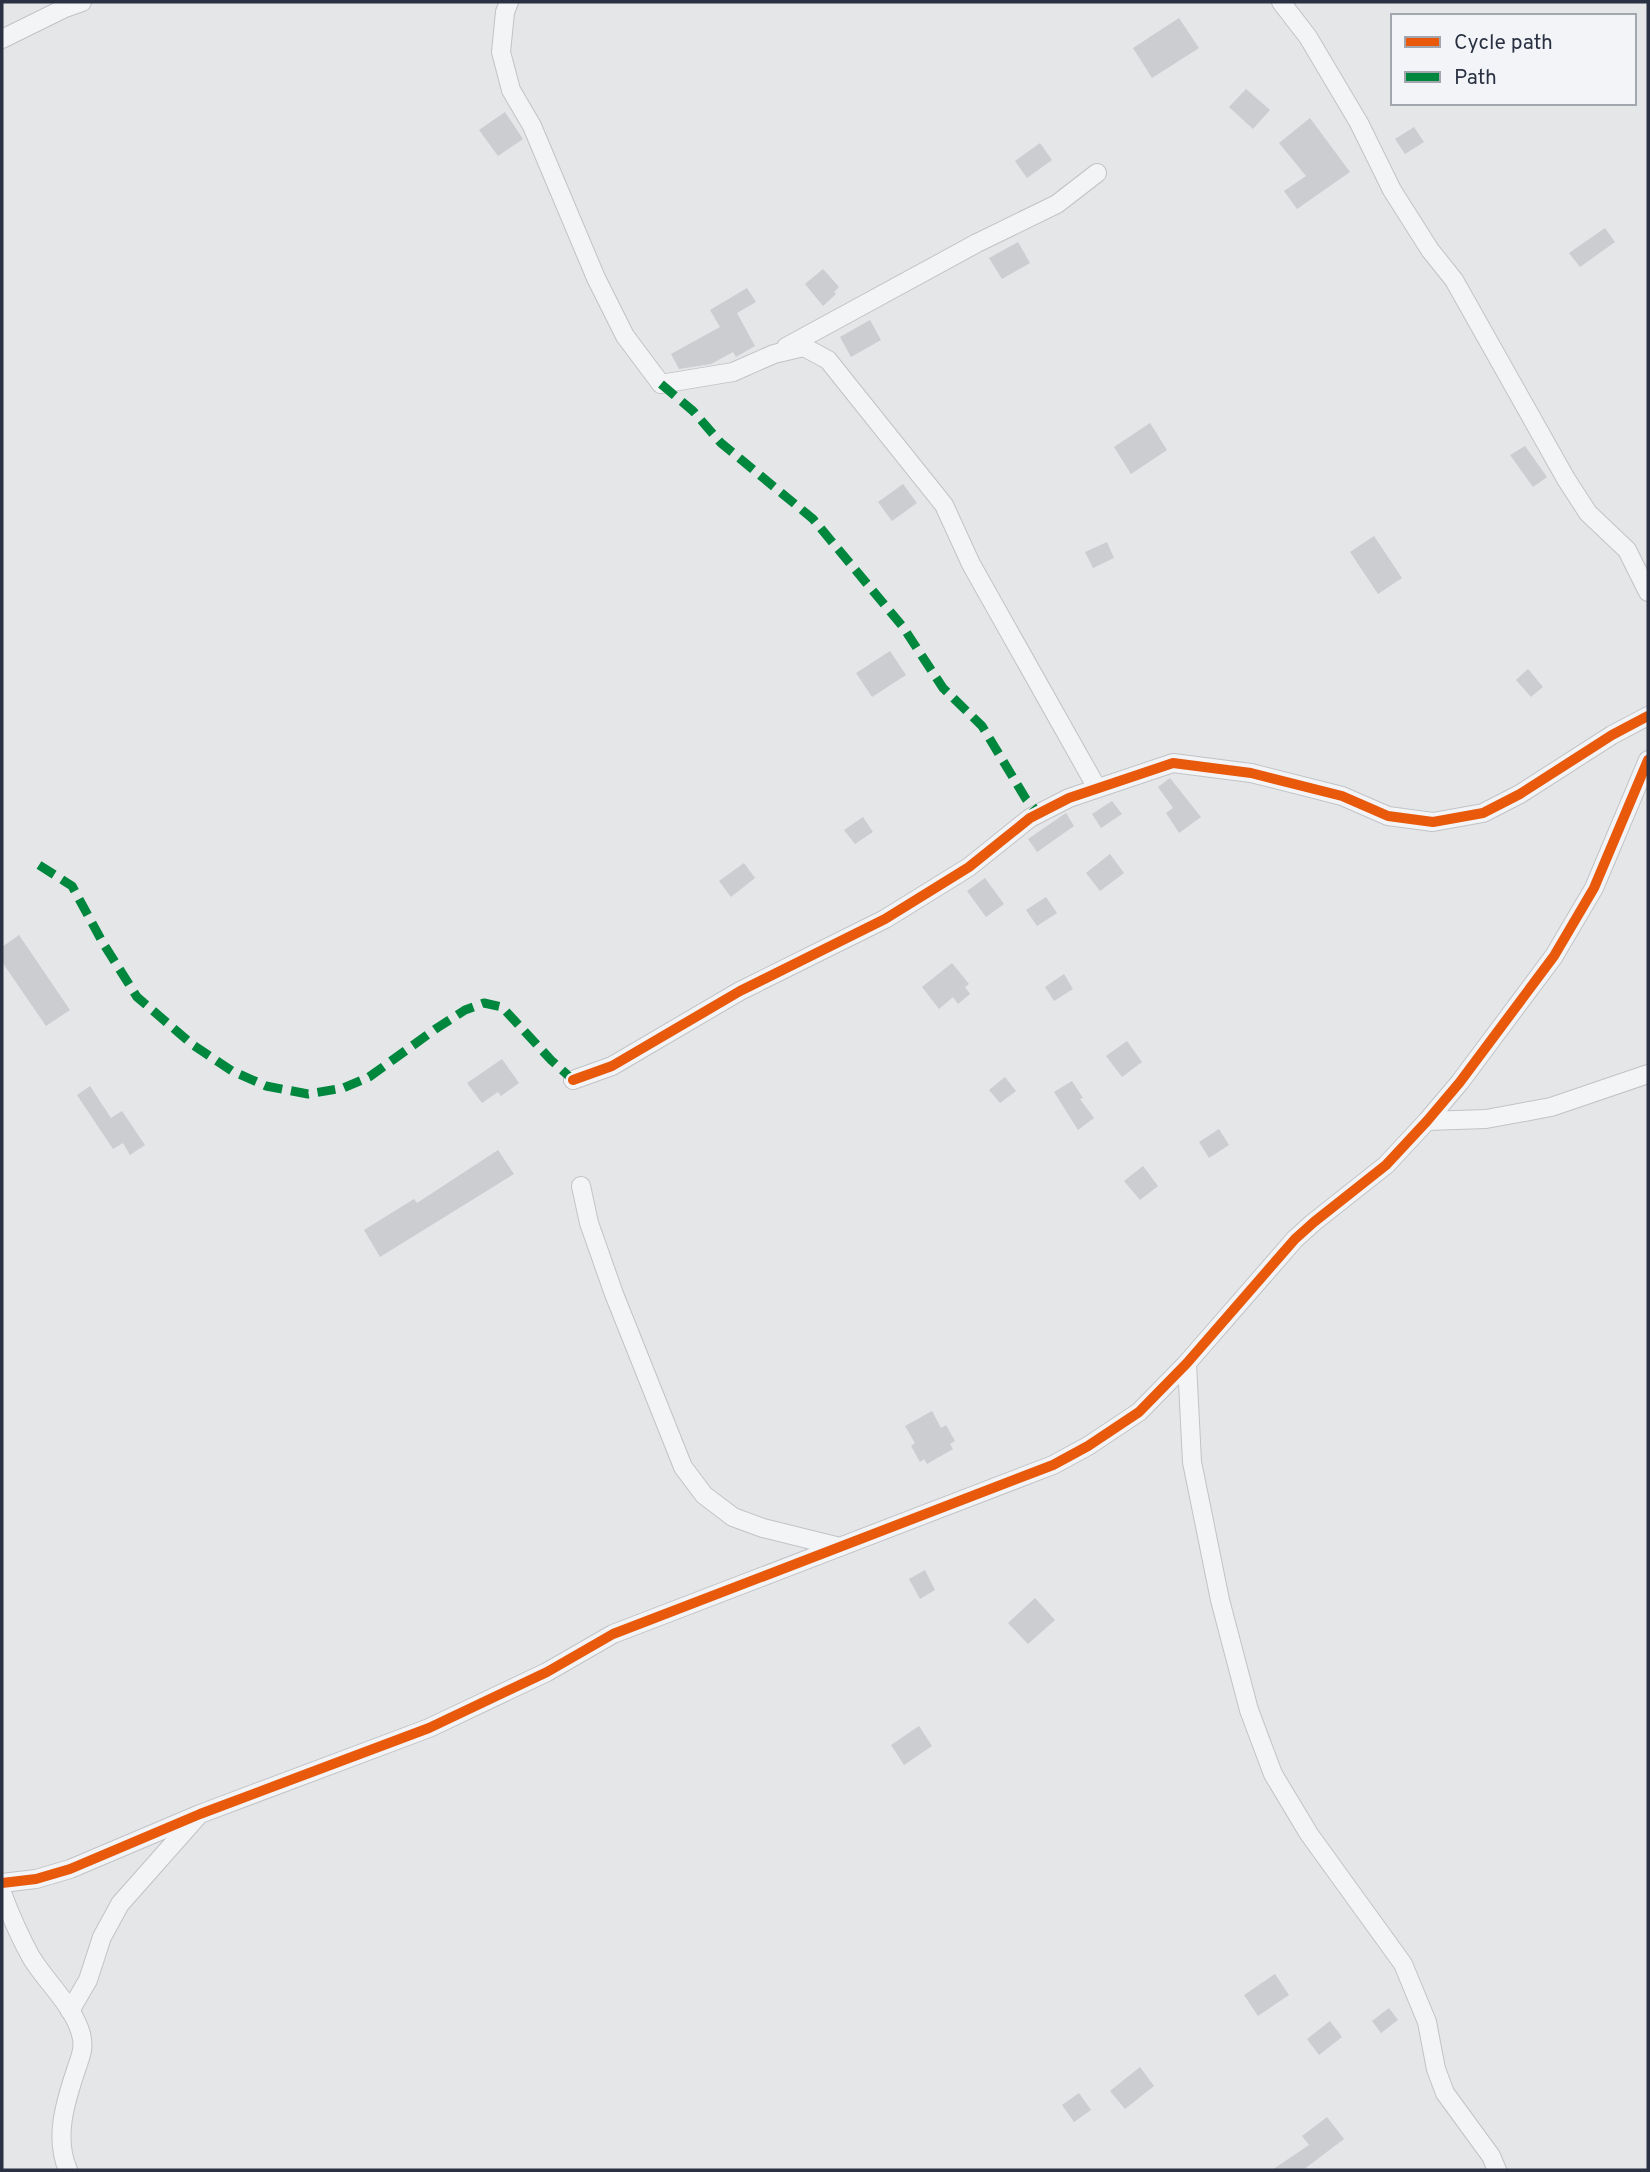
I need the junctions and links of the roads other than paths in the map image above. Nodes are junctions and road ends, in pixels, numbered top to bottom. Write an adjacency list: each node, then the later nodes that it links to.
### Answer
1 (82, 2): 4 (street)
2 (509, 2): 6 (street)
3 (1281, 2): 7 (street)
4 (2, 39)
5 (1097, 173): 6 (street)
6 (774, 354): 10 (street)
7 (1648, 592)
8 (1648, 716): 10 (street)
9 (1648, 760): 13 (street)
10 (1097, 788): 12 (street)
11 (1648, 1074): 13 (street)
12 (573, 1080)
13 (1427, 1121): 15 (street)
14 (580, 1186): 16 (street)
15 (1188, 1363): 16 (street); 22 (street)
16 (840, 1547): 17 (street)
17 (200, 1814): 18 (street); 20 (street)
18 (2, 1883)
19 (2, 1893): 20 (street)
20 (70, 2011): 21 (street)
21 (68, 2170)
22 (1497, 2170)

